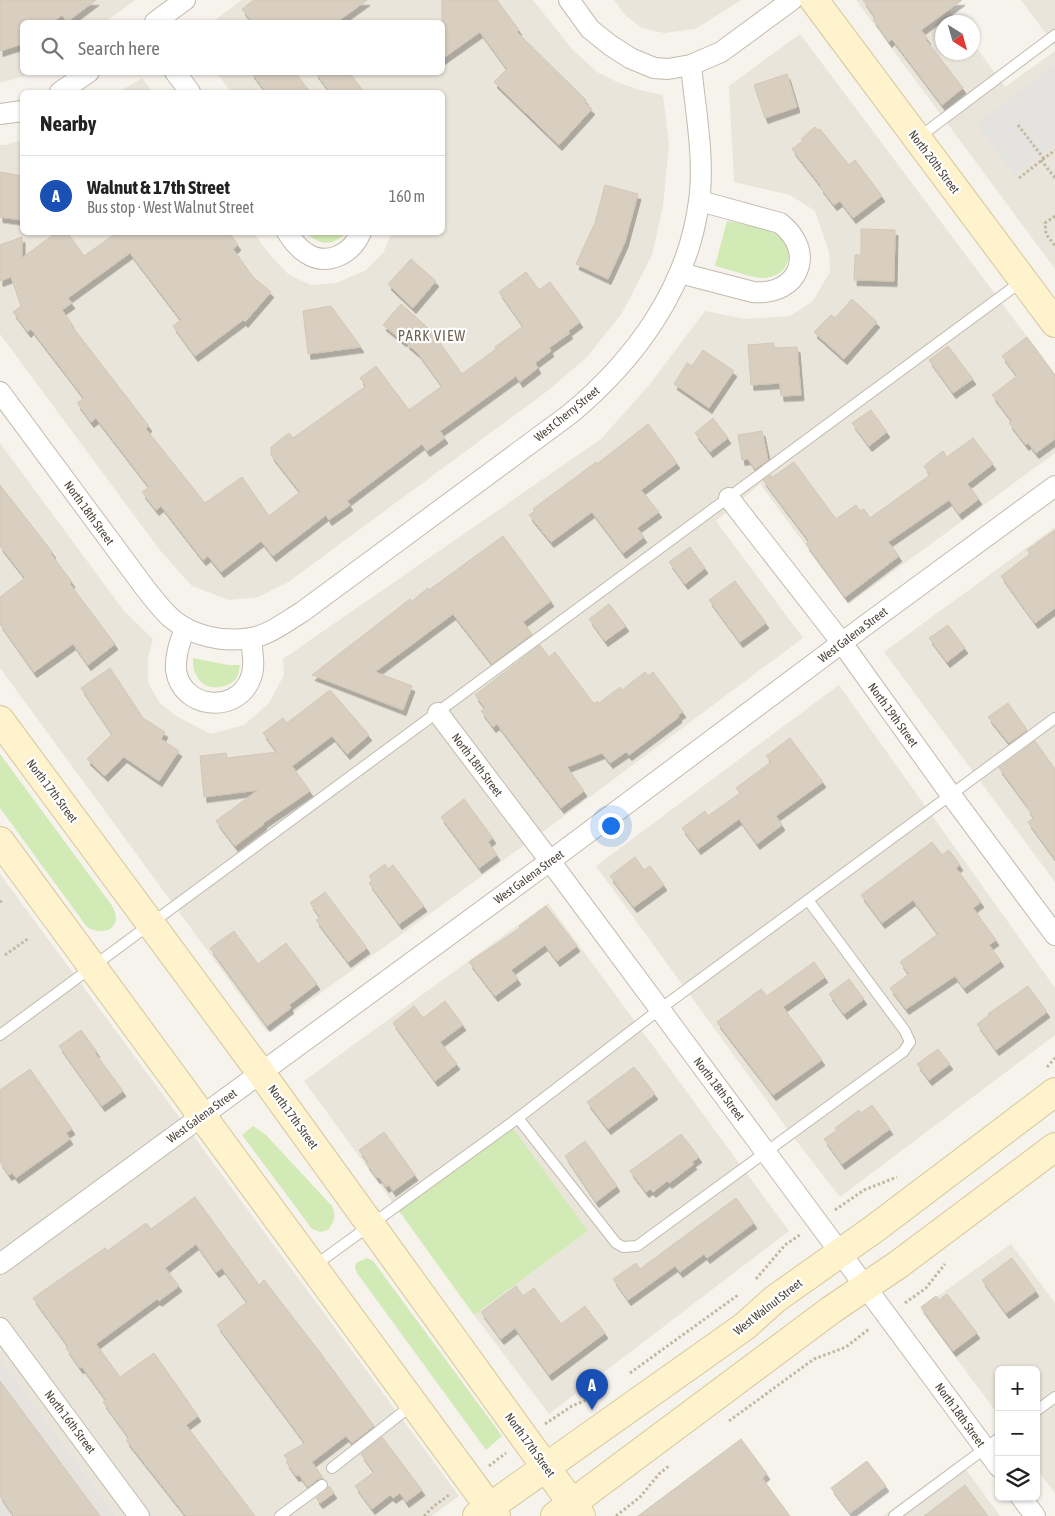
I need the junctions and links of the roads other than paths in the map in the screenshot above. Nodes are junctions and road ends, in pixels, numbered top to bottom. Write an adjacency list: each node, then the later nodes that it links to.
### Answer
1 (185, 0): 5 (street)
2 (569, 0): 7 (street)
3 (792, 0): 7 (street)
4 (814, 0): 14 (main road, North 20th Street)
5 (159, 20)
6 (1055, 35): 14 (lane)
7 (691, 64): 15 (street, West Cherry Street)
8 (85, 75): 10 (street)
9 (177, 75): 11 (street)
10 (63, 90)
11 (188, 90)
12 (20, 111): 13 (street)
13 (0, 114)
14 (917, 139): 19 (main road, North 20th Street)
15 (700, 201): 18 (street, West Cherry Street); 18 (street)
16 (289, 235): 17 (street)
17 (359, 235)
18 (680, 274): 25 (street, West Cherry Street)
19 (1022, 281): 20 (main road, North 20th Street); 23 (lane)
20 (1055, 323)
21 (0, 392): 24 (street, North 18th Street)
22 (1055, 486): 26 (street, West Galena Street)
23 (729, 498): 26 (street, North 19th Street); 27 (lane)
24 (185, 628): 25 (street, West Cherry Street); 25 (street)
25 (251, 638)
26 (842, 644): 30 (street, North 19th Street); 32 (street, West Galena Street)
27 (438, 713): 32 (street, North 18th Street); 34 (lane)
28 (1055, 718): 30 (lane)
29 (0, 720): 34 (main road, North 17th Street)
30 (951, 795): 33 (lane); 35 (street, North 19th Street)
31 (0, 841): 36 (main road)
32 (550, 861): 37 (street, North 18th Street); 39 (street, West Galena Street)
33 (808, 900): 37 (lane); 44 (lane)
34 (152, 925): 36 (lane); 39 (main road, North 17th Street)
35 (1055, 934)
36 (93, 966): 38 (lane); 41 (main road)
37 (660, 1009): 42 (lane); 44 (street, North 18th Street)
38 (0, 1035)
39 (261, 1073): 41 (street, West Galena Street); 45 (main road, North 17th Street)
40 (1050, 1080): 46 (main road, West Walnut Street)
41 (202, 1115): 47 (street, West Galena Street); 48 (main road)
42 (518, 1118): 44 (lane); 45 (lane)
43 (1055, 1148): 49 (main road)
44 (766, 1152): 46 (street, North 18th Street)
45 (371, 1223): 48 (lane); 56 (main road, North 17th Street)
46 (840, 1251): 49 (street, North 18th Street); 56 (main road, West Walnut Street)
47 (0, 1264)
48 (313, 1267): 52 (main road)
49 (865, 1286): 54 (street, North 18th Street); 60 (main road)
50 (0, 1328): 62 (street, North 16th Street)
51 (1055, 1397): 53 (lane)
52 (414, 1404): 57 (lane); 61 (main road)
53 (1040, 1408)
54 (992, 1444): 55 (street, North 18th Street); 64 (lane)
55 (996, 1456)
56 (546, 1467): 60 (main road, North 17th Street); 61 (main road, West Walnut Street)
57 (332, 1468)
58 (322, 1485): 63 (lane)
59 (1024, 1501): 65 (street)
60 (570, 1512)
61 (487, 1513)
62 (139, 1516)
63 (280, 1516)
64 (894, 1516)
65 (1035, 1516)

